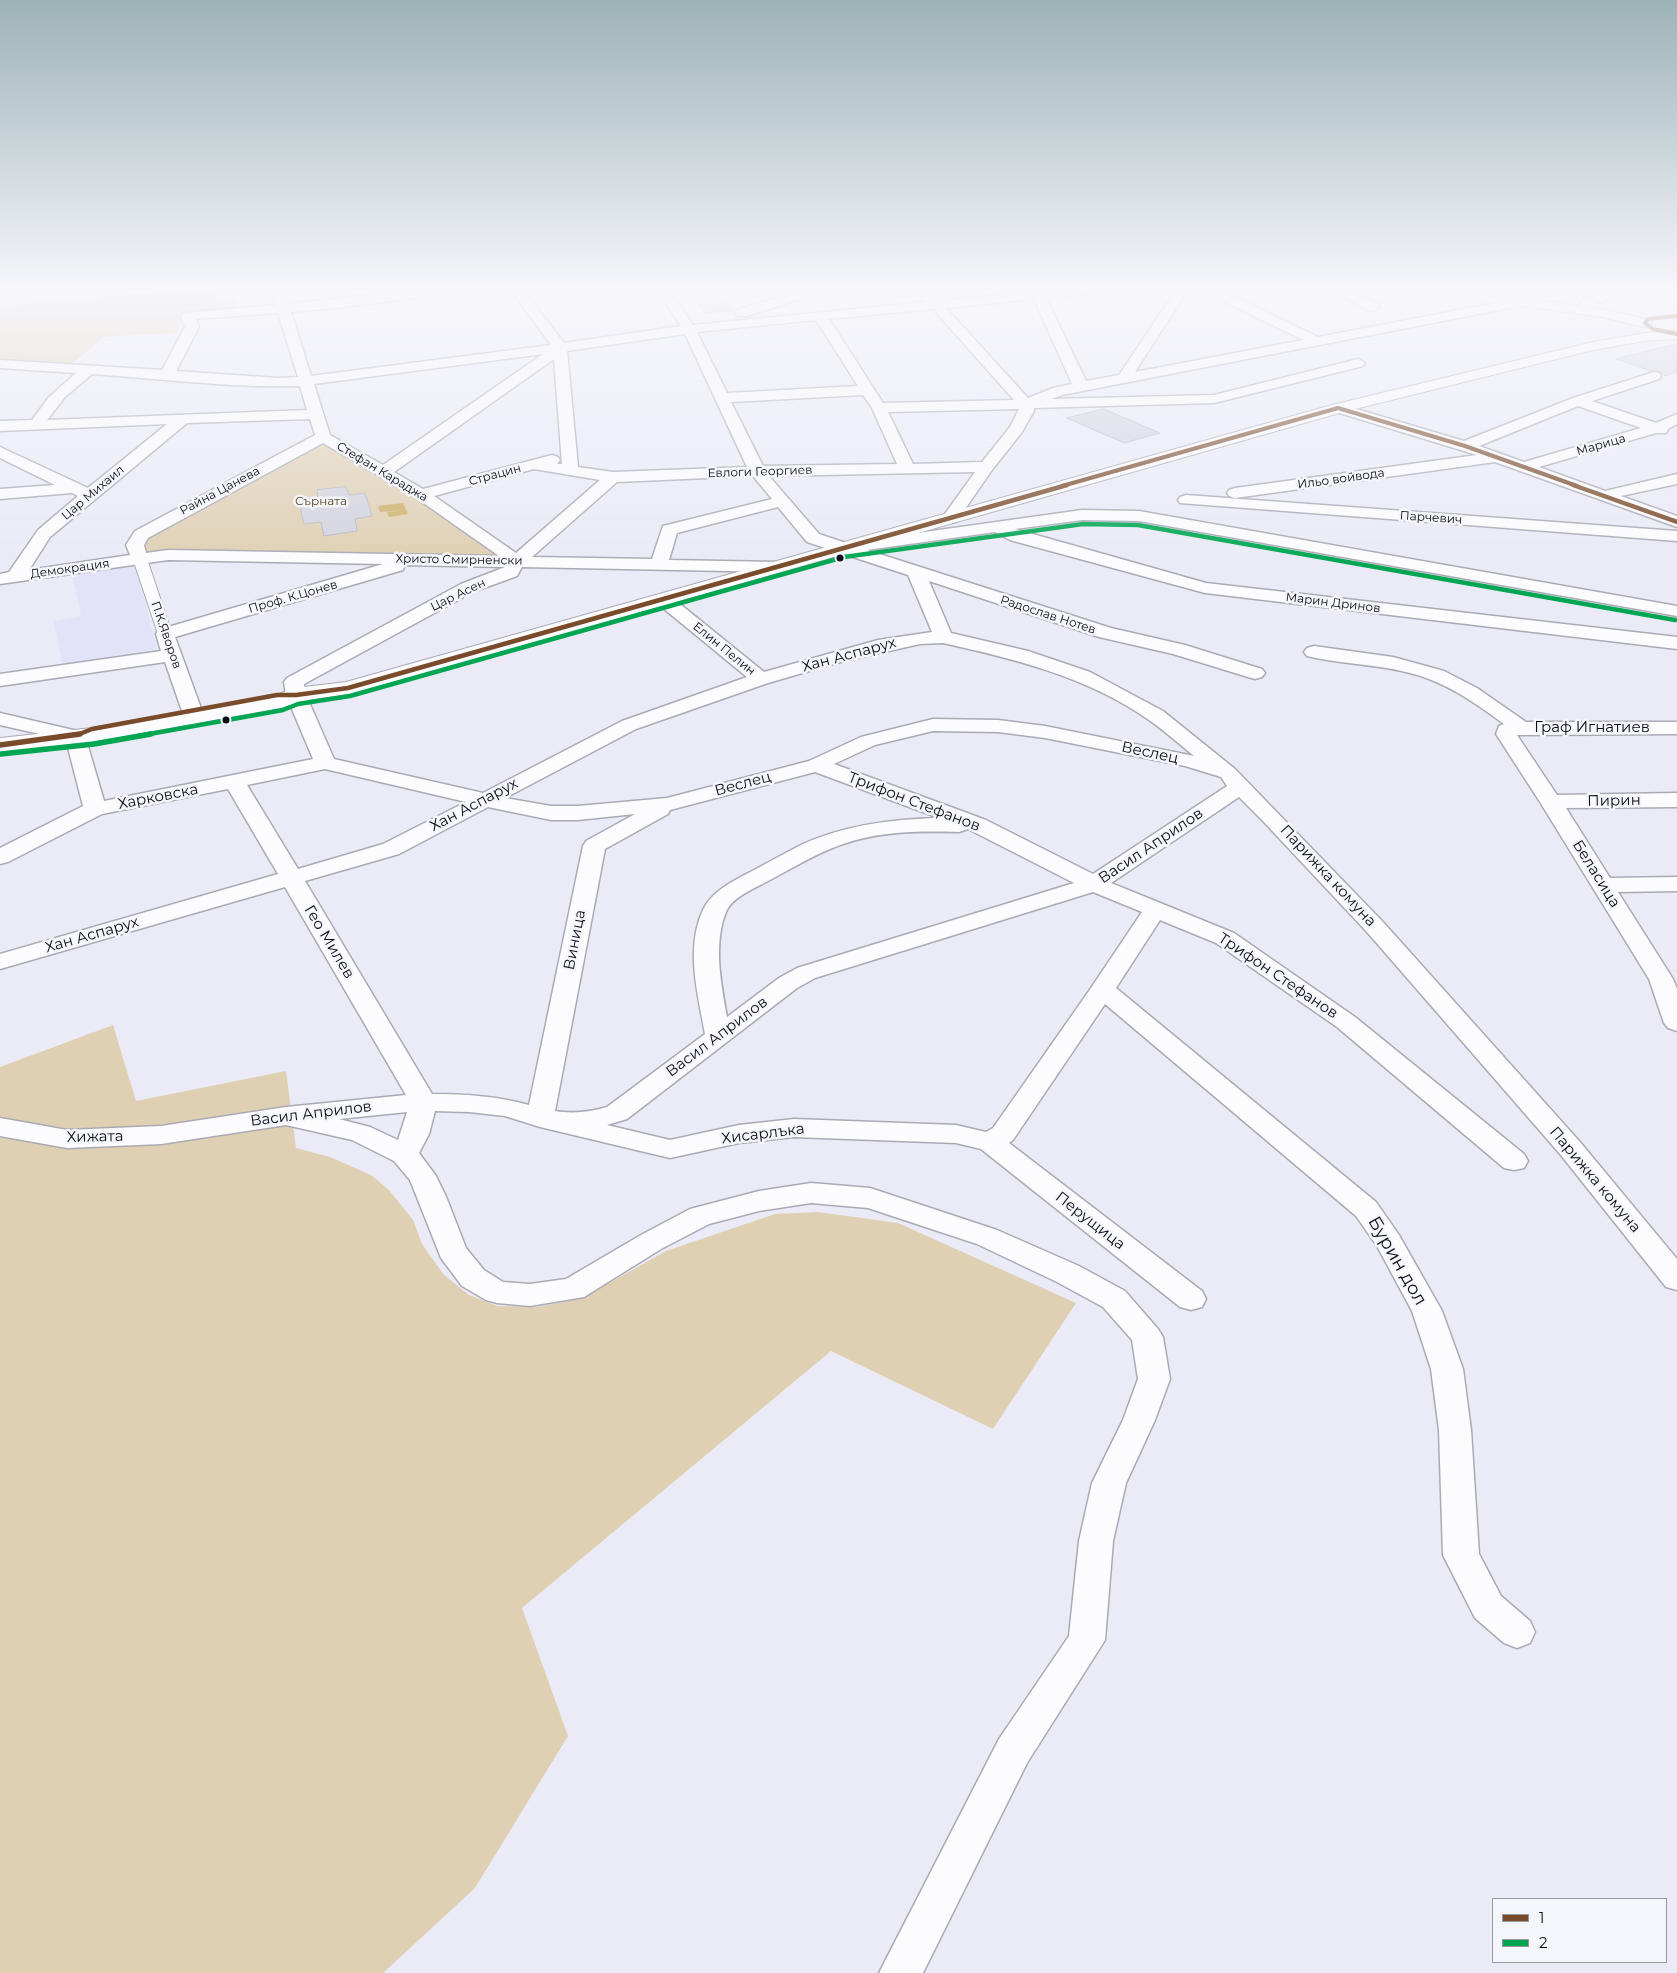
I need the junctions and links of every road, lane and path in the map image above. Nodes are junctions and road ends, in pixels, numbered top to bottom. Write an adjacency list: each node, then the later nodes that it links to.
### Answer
1 (73, 382): 23 (street)
2 (308, 382): 20 (street, Стефан Караджа)
3 (511, 382): 36 (street)
4 (563, 382): 31 (street)
5 (714, 382): 15 (street, Радослав Нотев)
6 (864, 382): 14 (street)
7 (1006, 382): 17 (street)
8 (1079, 382): 13 (street)
9 (1105, 382): 13 (street)
10 (1282, 382): 17 (street)
11 (1447, 382): 19 (main road)
12 (1636, 382): 16 (street)
13 (1081, 387): 17 (street)
14 (869, 390): 15 (street); 18 (street)
15 (722, 398): 35 (street, Радослав Нотев)
16 (1578, 401): 25 (street); 28 (street)
17 (1026, 404): 18 (street); 32 (street)
18 (880, 408): 34 (street)
19 (1338, 408): 28 (street); 46 (main road)
20 (316, 414): 22 (street); 27 (street, Стефан Караджа)
21 (1677, 418): 25 (street, Марица)
22 (183, 419): 23 (street); 42 (street, Цар Михаил)
23 (38, 424): 24 (street)
24 (0, 426)
25 (1658, 428): 26 (street); 33 (street, Марица)
26 (1677, 436)
27 (323, 437): 36 (street, Стефан Караджа); 51 (street, Райна Цанева)
28 (1465, 446): 30 (street)
29 (0, 452): 39 (street)
30 (1496, 457): 33 (street); 44 (street, Ильо войвода)
31 (570, 463): 37 (street, Евлоги Георгиев); 41 (street, Страцин)
32 (986, 467): 34 (street, Евлоги Георгиев); 46 (street)
33 (1523, 467): 43 (street)
34 (907, 468): 35 (street, Евлоги Георгиев)
35 (757, 471): 37 (street, Евлоги Георгиев); 45 (street, Радослав Нотев)
36 (382, 472): 41 (street, Стефан Караджа)
37 (614, 477): 53 (street, Цар Асен)
38 (1677, 480): 43 (street)
39 (72, 488): 40 (street); 42 (street)
40 (0, 494)
41 (421, 494): 53 (street, Стефан Караджа)
42 (89, 495): 57 (street, Цар Михаил)
43 (1602, 496): 47 (street)
44 (1186, 500): 49 (street, Парчевич)
45 (782, 501): 50 (street, Радослав Нотев); 54 (street)
46 (950, 518): 50 (main road)
47 (1677, 522)
48 (997, 527): 50 (street); 59 (street); 62 (street, Марин Дринов)
49 (1677, 536)
50 (842, 548): 55 (main road); 56 (street, Радослав Нотев)
51 (140, 559): 52 (street, Христо Смирненски); 57 (street, Демокрация); 60 (street, П.К.Яворов)
52 (422, 560): 53 (street, Христо Смирненски); 60 (street, Проф. К.Цонев)
53 (517, 561): 54 (street, Христо Смирненски); 68 (street, Цар Асен)
54 (659, 564): 55 (street, Христо Смирненски)
55 (778, 567): 58 (main road)
56 (916, 572): 61 (street); 65 (street, Радослав Нотев)
57 (7, 578)
58 (664, 600): 66 (street, Елин Пелин); 68 (main road)
59 (1677, 611)
60 (165, 634): 64 (street, П.К.Яворов)
61 (943, 637): 66 (street, Хан Аспарух); 77 (street, Парижка комуна)
62 (1677, 643)
63 (1314, 652): 72 (street)
64 (172, 655): 67 (street); 69 (street, П.К.Яворов)
65 (1256, 673)
66 (761, 679): 79 (street, Хан Аспарух)
67 (0, 680)
68 (296, 695): 69 (main road); 73 (main road); 75 (street)
69 (192, 711): 73 (main road)
70 (0, 719): 73 (street)
71 (1677, 728): 72 (street, Граф Игнатиев)
72 (1514, 729): 81 (street, Беласица)
73 (75, 736): 74 (main road); 83 (street)
74 (0, 745)
75 (325, 764): 78 (street, Харковска); 79 (street, Веслец)
76 (816, 765): 77 (street, Веслец); 82 (street, Веслец); 84 (street, Трифон Стефанов)
77 (1234, 780): 87 (street, Васил Априлов); 104 (street, Парижка комуна)
78 (235, 782): 83 (street, Харковска); 86 (street, Гео Милев)
79 (485, 800): 82 (street, Веслец); 86 (street, Хан Аспарух)
80 (1677, 800): 81 (street, Пирин)
81 (1551, 802): 89 (street, Беласица)
82 (668, 804): 98 (street, Виница)
83 (95, 809): 85 (street, Харковска)
84 (978, 825): 87 (street, Трифон Стефанов); 95 (street)
85 (0, 857)
86 (290, 878): 91 (street, Хан Аспарух); 96 (street, Гео Милев)
87 (1094, 884): 90 (street, Трифон Стефанов); 95 (street, Васил Априлов)
88 (1677, 884): 89 (street)
89 (1603, 886): 92 (street, Беласица)
90 (1156, 908): 93 (street); 103 (street, Трифон Стефанов)
91 (0, 962)
92 (1669, 979): 94 (street, Беласица)
93 (1104, 989): 101 (street); 106 (street, Бурин дол)
94 (1677, 1023)
95 (718, 1036): 98 (street, Васил Априлов)
96 (424, 1102): 97 (street, Васил Априлов); 98 (street, Васил Априлов); 102 (street)
97 (286, 1116): 100 (street, Васил Априлов); 102 (street)
98 (540, 1118): 101 (street, Хисарлъка)
99 (0, 1128): 100 (street, Хижата)
100 (161, 1135)
101 (990, 1142): 105 (street, Перущица)
102 (404, 1154): 107 (street)
103 (1514, 1161)
104 (1677, 1279)
105 (1191, 1300)
106 (1517, 1632)
107 (900, 1973)

